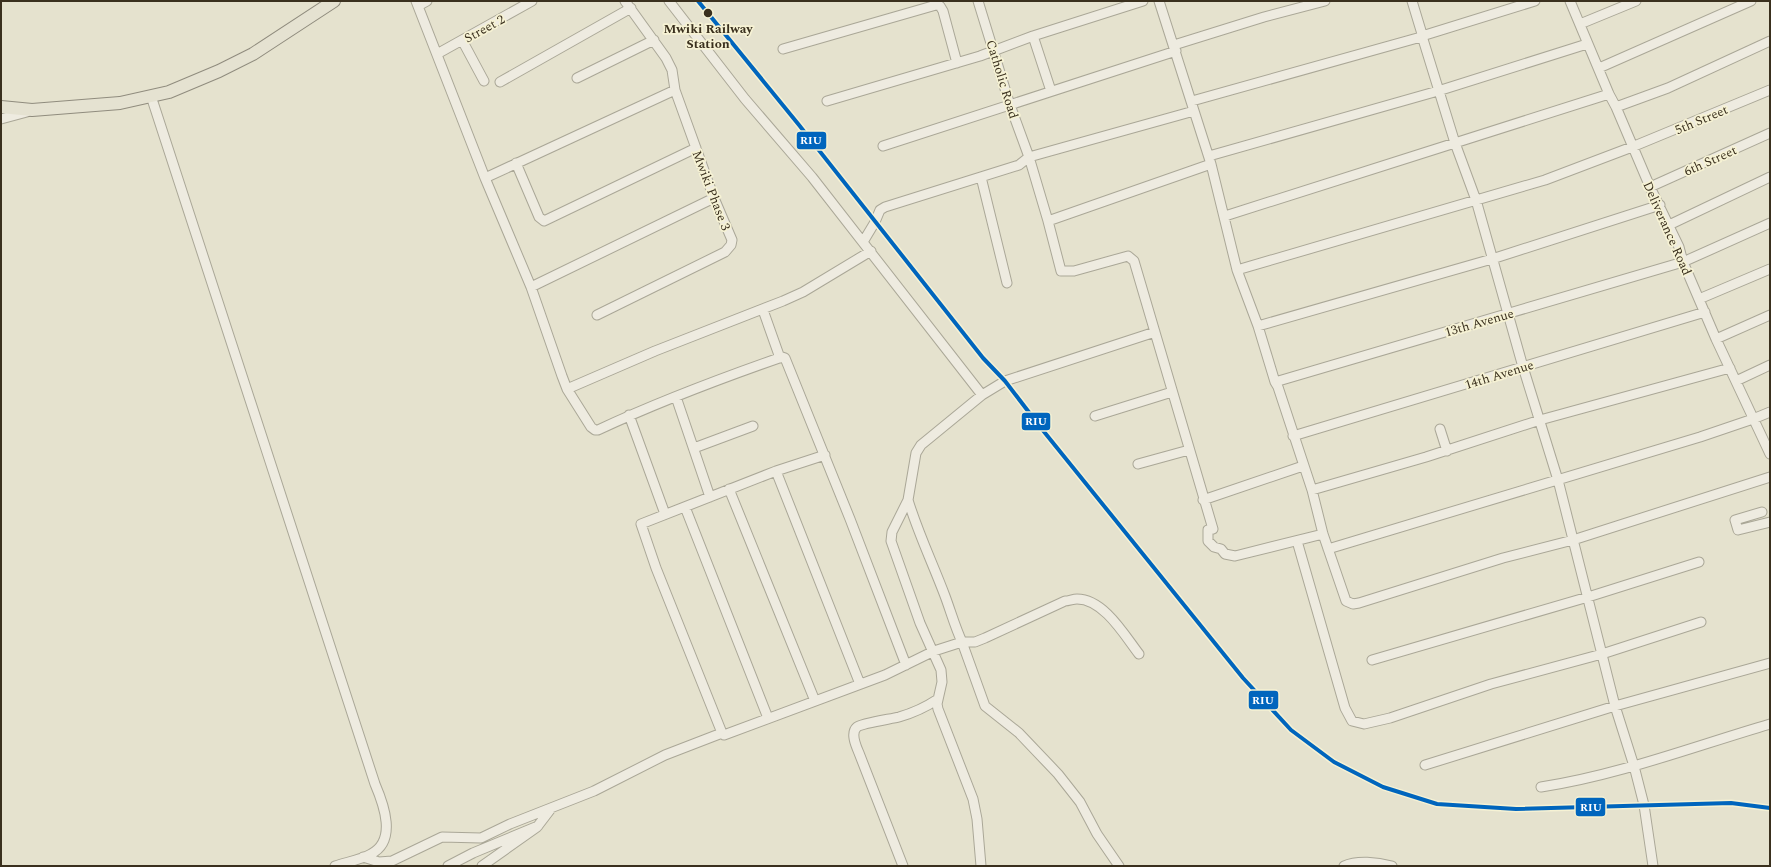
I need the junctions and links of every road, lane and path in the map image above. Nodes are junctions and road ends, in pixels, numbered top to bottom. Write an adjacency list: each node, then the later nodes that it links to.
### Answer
1 (334, 1): 37 (main road)
2 (427, 1): 14 (street)
3 (532, 1): 19 (street, Street 2)
4 (669, 1): 65 (street)
5 (978, 1): 25 (street, Catholic Road)
6 (1143, 1): 17 (street)
7 (1159, 1): 23 (street)
8 (1325, 1): 23 (street)
9 (1412, 1): 18 (street)
10 (1535, 1): 18 (street)
11 (1570, 1): 16 (street, Deliverance Road)
12 (1636, 1): 16 (street)
13 (1751, 1): 28 (street)
14 (417, 3): 26 (street)
15 (628, 5): 20 (street, Mwiki Phase 3); 31 (street)
16 (1580, 24): 22 (street, Deliverance Road)
17 (1033, 36): 25 (street); 35 (street)
18 (1422, 36): 33 (street); 39 (street)
19 (462, 40): 26 (street, Street 2); 30 (street)
20 (654, 40): 29 (street); 32 (street, Mwiki Phase 3)
21 (1770, 41): 41 (street)
22 (1587, 44): 28 (street, Deliverance Road); 33 (street)
23 (1175, 48): 35 (street); 39 (street)
24 (783, 49): 27 (street)
25 (994, 50): 27 (street); 40 (street, Catholic Road)
26 (437, 54): 55 (street)
27 (958, 63): 38 (street)
28 (1599, 68): 36 (street, Deliverance Road)
29 (577, 78)
30 (484, 81)
31 (500, 82)
32 (675, 90): 50 (street, Mwiki Phase 3); 53 (street)
33 (1438, 90): 47 (street); 52 (street)
34 (1770, 90): 49 (street, 5th Street)
35 (1051, 91): 40 (street)
36 (1608, 94): 41 (street, Deliverance Road); 47 (street)
37 (151, 96): 43 (main road); 145 (street)
38 (827, 101)
39 (1192, 101): 44 (street)
40 (1010, 105): 48 (street); 51 (street, Catholic Road)
41 (1616, 106): 49 (street, Deliverance Road)
42 (1, 107): 43 (main road)
43 (32, 110): 45 (street)
44 (1194, 111): 51 (street); 52 (street)
45 (1, 119)
46 (1770, 133): 57 (street, 6th Street)
47 (1455, 143): 59 (street); 61 (street)
48 (882, 146)
49 (1632, 147): 57 (street, Deliverance Road); 59 (street, 5th Street)
50 (696, 148): 53 (street); 58 (street, Mwiki Phase 3)
51 (1029, 157): 54 (street); 62 (street, Catholic Road)
52 (1210, 160): 61 (street); 62 (street)
53 (516, 163): 55 (street)
54 (981, 176): 65 (street); 71 (street)
55 (485, 178): 72 (street)
56 (1769, 180): 64 (street)
57 (1650, 187): 60 (street, Deliverance Road)
58 (714, 198): 72 (street); 77 (street, Mwiki Phase 3)
59 (1476, 200): 67 (street); 70 (street, 5th Street)
60 (1660, 205): 64 (street, Deliverance Road); 67 (street)
61 (1225, 216): 70 (street)
62 (1048, 221): 80 (street, Catholic Road)
63 (1770, 223): 68 (street, 13th Avenue)
64 (1670, 225): 68 (street, Deliverance Road)
65 (863, 242): 66 (street)
66 (871, 251): 74 (street); 90 (street)
67 (1492, 259): 76 (street); 79 (street)
68 (1684, 262): 73 (street, Deliverance Road); 76 (street, 13th Avenue)
69 (1770, 269): 73 (street)
70 (1237, 270): 79 (street)
71 (1007, 283)
72 (531, 287): 88 (street)
73 (1699, 299): 75 (street, Deliverance Road)
74 (763, 310): 82 (street); 88 (street)
75 (1705, 312): 81 (street, Deliverance Road); 84 (street, 14th Avenue)
76 (1509, 313): 84 (street); 87 (street, 13th Avenue)
77 (597, 315)
78 (1770, 315): 81 (street)
79 (1258, 326): 87 (street)
80 (1155, 332): 89 (street); 90 (street)
81 (1716, 339): 85 (street, Deliverance Road)
82 (780, 358): 91 (street); 104 (street)
83 (1770, 365): 86 (street)
84 (1523, 367): 96 (street); 99 (street, 14th Avenue)
85 (1730, 368): 86 (street, Deliverance Road); 96 (street)
86 (1736, 381): 95 (street, Deliverance Road)
87 (1275, 382): 99 (street)
88 (567, 389): 93 (street)
89 (1172, 392): 94 (street); 101 (street)
90 (982, 395): 113 (street)
91 (676, 397): 93 (street); 100 (street)
92 (1770, 412): 95 (street)
93 (629, 415): 117 (street)
94 (1095, 416)
95 (1753, 419): 103 (street, Deliverance Road); 109 (street)
96 (1540, 420): 102 (street); 109 (street)
97 (753, 426): 100 (street)
98 (1440, 429): 102 (street)
99 (1293, 436): 106 (street)
100 (694, 448): 112 (street)
101 (1189, 450): 105 (street); 114 (street)
102 (1446, 451): 111 (street)
103 (1770, 454)
104 (825, 455): 107 (street); 132 (street)
105 (1138, 464)
106 (1304, 466): 111 (street); 114 (street)
107 (776, 471): 110 (street); 133 (street)
108 (1770, 477): 120 (street)
109 (1558, 480): 120 (street); 122 (street)
110 (729, 489): 112 (street); 135 (street)
111 (1312, 490): 119 (street)
112 (710, 496): 115 (street)
113 (908, 500): 126 (street); 127 (street)
114 (1203, 500): 121 (street)
115 (685, 507): 117 (street); 137 (street)
116 (1762, 512): 118 (street)
117 (664, 514): 139 (street)
118 (1770, 522)
119 (1323, 534): 121 (street); 122 (street)
120 (1573, 540): 122 (street); 124 (street)
121 (1297, 541): 129 (street)
122 (1328, 549)
123 (1699, 562): 124 (street)
124 (1588, 597): 129 (street); 130 (street)
125 (1701, 622): 129 (street)
126 (962, 642): 127 (street); 128 (street); 151 (street)
127 (934, 652): 132 (street); 134 (street)
128 (1139, 654)
129 (1602, 654): 136 (street)
130 (1372, 660)
131 (1770, 663): 136 (street)
132 (906, 665): 133 (street)
133 (860, 684): 135 (street)
134 (938, 699): 149 (street); 150 (street)
135 (815, 701): 137 (street)
136 (1615, 706): 140 (street); 141 (street)
137 (768, 718): 139 (street)
138 (1770, 724): 141 (street)
139 (722, 733): 143 (street)
140 (1424, 765)
141 (1634, 766): 142 (street); 154 (street)
142 (1542, 787)
143 (550, 809): 144 (street); 145 (street)
144 (538, 826): 147 (street); 148 (street)
145 (369, 861): 146 (street)
146 (335, 866)
147 (448, 866)
148 (482, 866)
149 (904, 866)
150 (981, 866)
151 (1119, 866)
152 (1344, 866): 153 (street)
153 (1392, 866)
154 (1653, 866)

